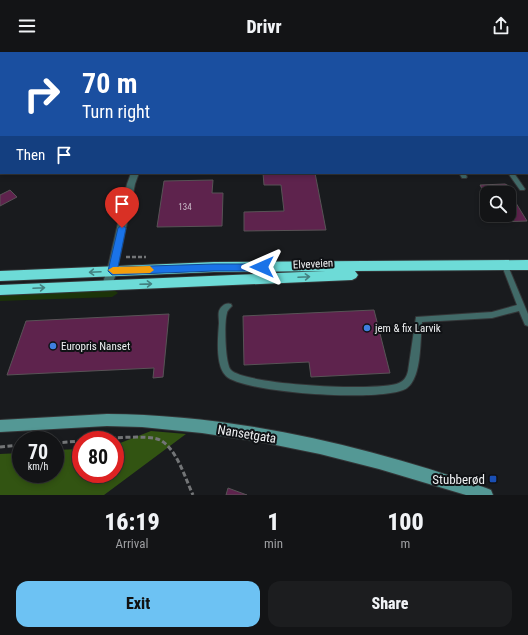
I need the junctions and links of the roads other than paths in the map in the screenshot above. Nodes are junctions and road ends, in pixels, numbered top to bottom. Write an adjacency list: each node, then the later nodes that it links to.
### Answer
1 (135, 174): 7 (street)
2 (512, 174): 3 (lane)
3 (522, 189)
4 (528, 265): 6 (highway, Elveveien)
5 (483, 266): 6 (highway, Elveveien); 7 (highway, Elveveien); 9 (highway, Elveveien, one-way to 5)
6 (505, 266): 12 (lane)
7 (112, 271): 8 (highway, Elveveien, one-way to 8); 9 (street)
8 (0, 276)
9 (107, 285): 10 (highway, Elveveien, one-way to 9)
10 (0, 290)
11 (228, 306): 12 (lane)
12 (521, 307): 13 (lane)
13 (528, 323)
14 (0, 426): 15 (main road, Nansetgata)
15 (486, 495)

